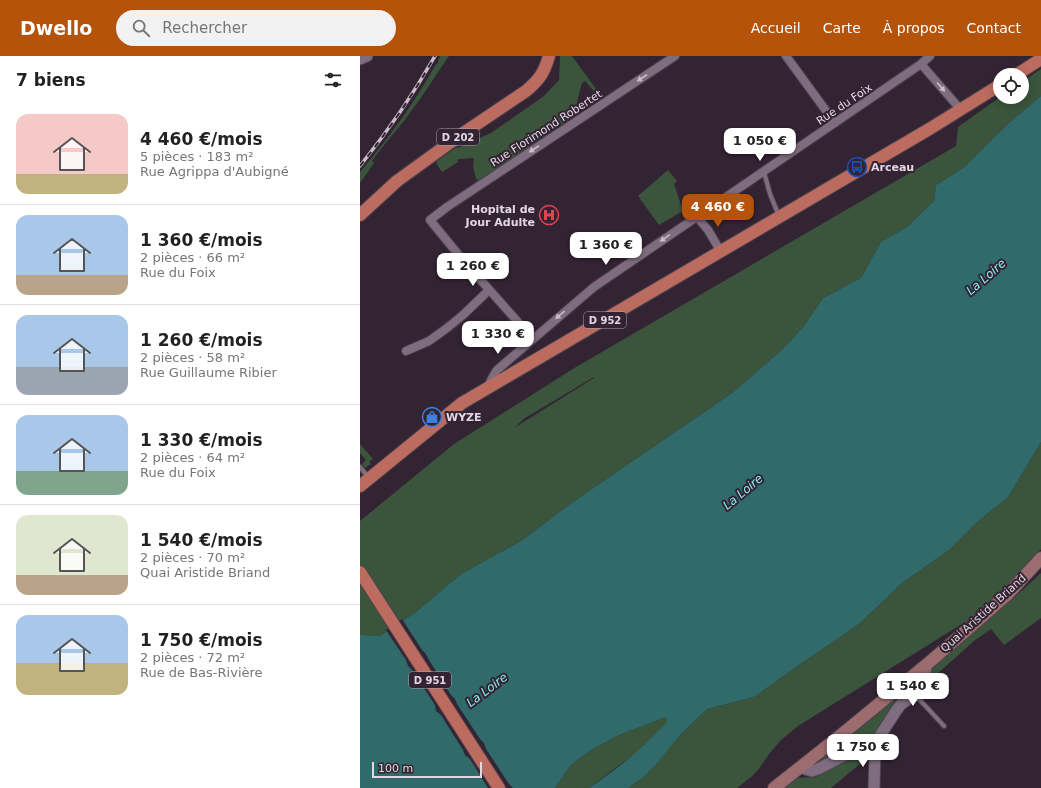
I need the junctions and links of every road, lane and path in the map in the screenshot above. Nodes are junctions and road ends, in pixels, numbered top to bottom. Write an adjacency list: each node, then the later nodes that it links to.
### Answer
1 (367, 56): 6 (street)
2 (549, 56): 14 (main road, D 202)
3 (675, 56): 18 (street, Rue Florimond Robertet, one-way to 18)
4 (786, 56): 12 (street)
5 (930, 56): 8 (street, Rue du Foix)
6 (360, 59)
7 (1041, 59): 9 (main road)
8 (921, 64): 11 (street, one-way to 11); 12 (street, Rue du Foix)
9 (1027, 68)
10 (993, 89): 11 (main road, D 952)
11 (961, 110): 16 (main road, D 952)
12 (835, 123): 13 (street, Rue du Foix)
13 (764, 171): 15 (street, Rue du Foix); 16 (lane)
14 (360, 216)
15 (697, 217): 17 (street); 21 (street, Rue du Foix, one-way to 21)
16 (780, 217): 17 (main road, D 952)
17 (721, 252): 23 (main road, D 952)
18 (462, 259): 19 (lane); 20 (street)
19 (454, 267)
20 (489, 290): 21 (street); 22 (street)
21 (533, 339): 23 (street, Rue du Foix)
22 (406, 351)
23 (488, 388): 25 (main road, D 952)
24 (360, 467): 25 (lane)
25 (365, 482)
26 (1041, 558): 28 (main road, Quai Aristide Briand)
27 (360, 572): 33 (main road, D 951)
28 (925, 666): 29 (street); 32 (main road, Quai Aristide Briand)
29 (896, 711): 30 (lane); 31 (street)
30 (944, 726)
31 (874, 745): 32 (street); 35 (street)
32 (802, 766): 34 (main road, Quai Aristide Briand)
33 (499, 788)
34 (774, 788)
35 (874, 788)

